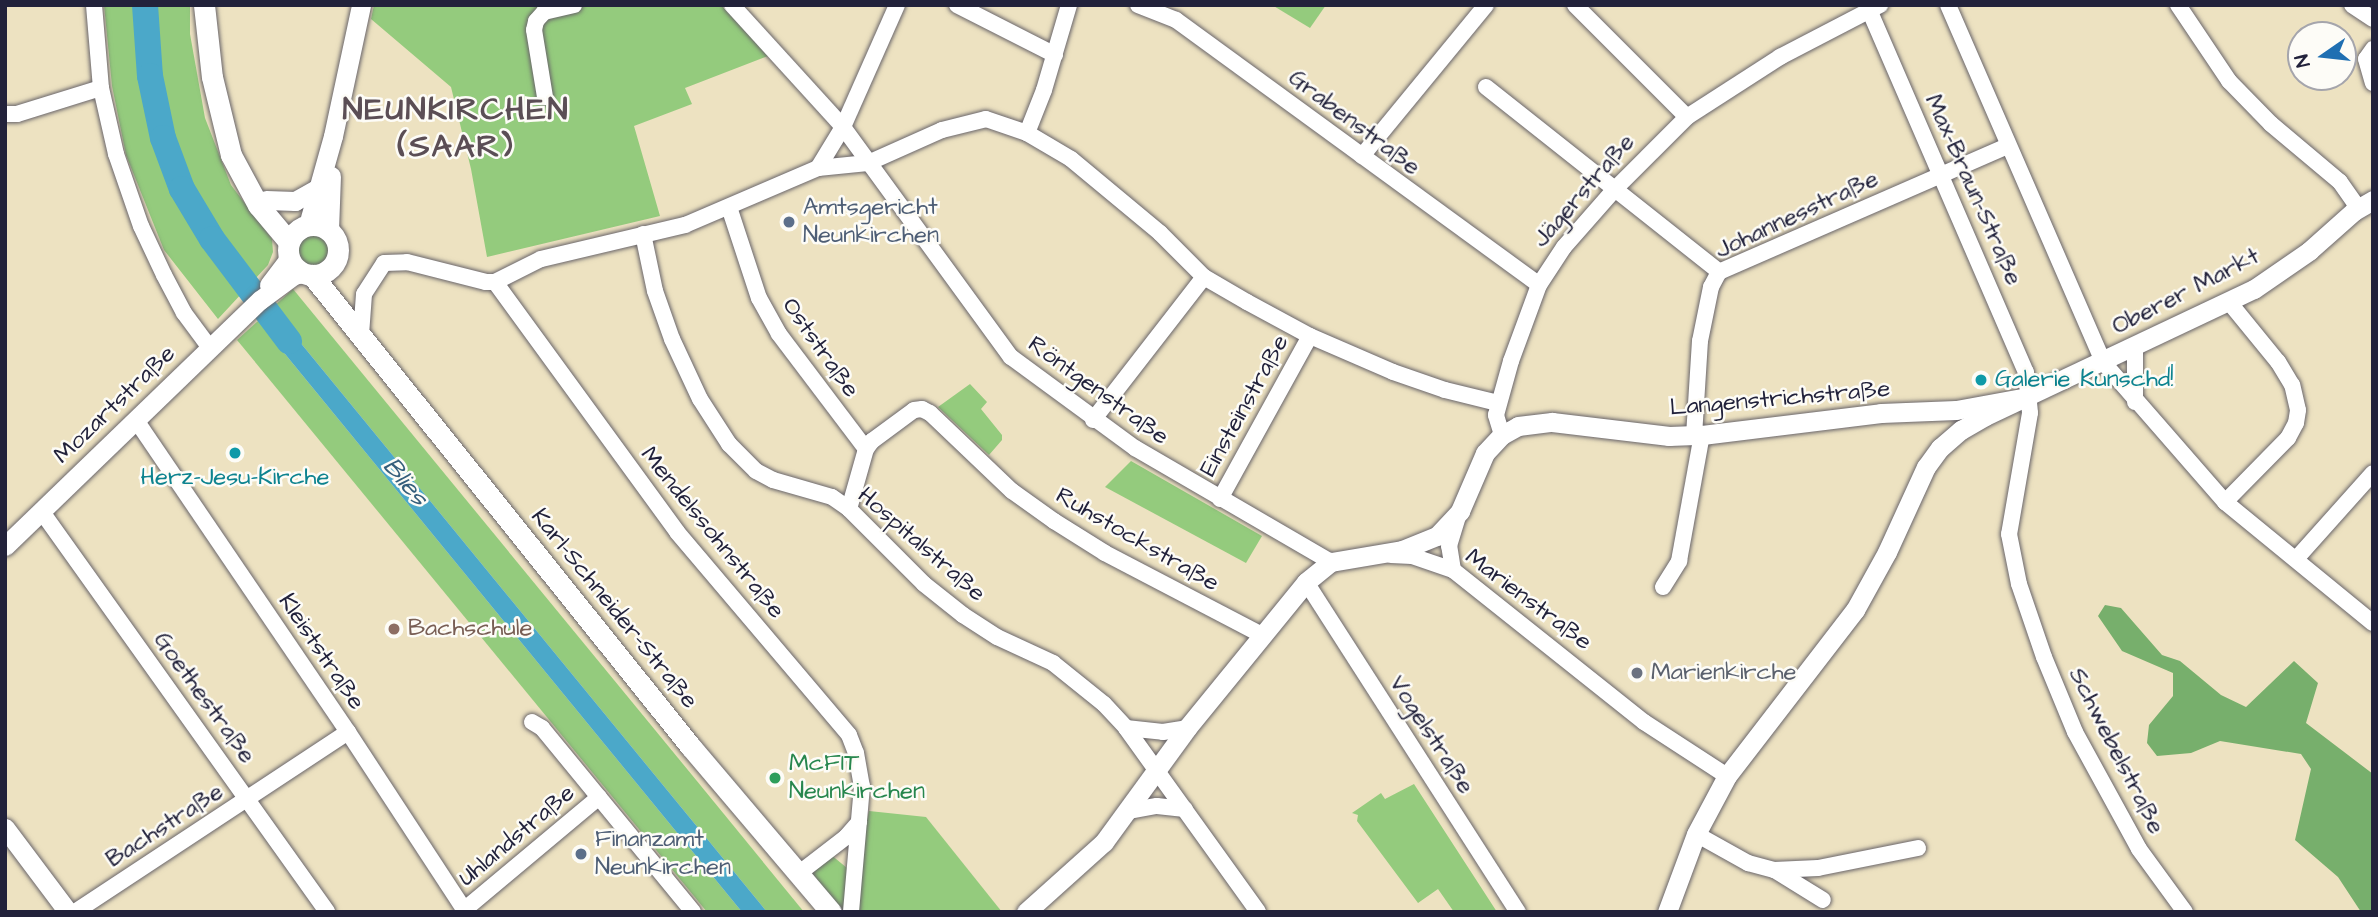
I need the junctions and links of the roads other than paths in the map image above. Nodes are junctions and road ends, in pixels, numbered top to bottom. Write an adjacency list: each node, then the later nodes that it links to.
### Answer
1 (94, 5): 21 (street)
2 (204, 5): 24 (main road)
3 (361, 5): 28 (street)
4 (574, 5): 22 (street)
5 (732, 5): 26 (street, Röntgenstraße)
6 (897, 5): 26 (street)
7 (957, 5): 18 (street)
8 (1069, 5): 18 (street)
9 (1138, 5): 30 (street, Grabenstraße)
10 (1486, 5): 30 (street)
11 (1575, 5): 25 (street)
12 (1948, 5): 29 (street)
13 (2178, 5): 37 (street)
14 (2352, 5): 16 (street)
15 (1872, 7): 25 (street, Jägerstraße); 33 (street, Max-Braun-Straße)
16 (2373, 19)
17 (2373, 49): 19 (street)
18 (1055, 55): 27 (street)
19 (2373, 83)
20 (1486, 87): 35 (street)
21 (101, 88): 23 (street); 49 (street)
22 (545, 97)
23 (5, 114)
24 (221, 114): 36 (main road); 40 (main road, Karl-Schneider-Straße)
25 (1687, 117): 35 (street, Jägerstraße)
26 (843, 127): 31 (street, Röntgenstraße); 32 (street)
27 (1027, 133): 31 (street); 42 (street)
28 (334, 136): 34 (street); 40 (street)
29 (2007, 146): 33 (street, Johannesstraße); 50 (street)
30 (1362, 156): 44 (street, Grabenstraße)
31 (869, 163): 32 (street); 56 (street, Röntgenstraße)
32 (818, 168): 38 (street)
33 (1940, 176): 41 (street, Johannesstraße); 51 (street, Max-Braun-Straße)
34 (317, 188): 36 (street); 40 (street)
35 (1615, 189): 41 (street); 44 (street, Jägerstraße)
36 (266, 200): 40 (main road)
37 (2365, 204): 45 (street, Oberer Markt)
38 (729, 207): 39 (street); 60 (street, Oststraße)
39 (643, 234): 43 (street); 64 (street, Hospitalstraße)
40 (302, 256): 46 (main road, Karl-Schneider-Straße); 49 (street, Mozartstraße)
41 (1719, 272): 58 (street, Johannesstraße)
42 (1204, 276): 47 (street); 56 (street)
43 (495, 282): 46 (street); 86 (street, Mendelssohnstraße)
44 (1539, 285): 53 (street, Jägerstraße)
45 (2229, 302): 48 (street, Oberer Markt); 63 (street)
46 (361, 335): 91 (main road, Karl-Schneider-Straße)
47 (1310, 336): 53 (street); 62 (street, Einsteinstraße)
48 (2135, 347): 50 (street, Oberer Markt); 52 (street)
49 (210, 348): 55 (street, Mozartstraße)
50 (2103, 362): 51 (street, Oberer Markt); 52 (street)
51 (2026, 397): 54 (street, Langenstrichstraße); 59 (street); 104 (street, Schwebelstraße)
52 (2135, 402): 63 (street)
53 (1498, 403): 57 (street, Jägerstraße)
54 (1931, 411): 58 (street, Langenstrichstraße); 59 (street)
55 (136, 420): 65 (street, Mozartstraße); 79 (street, Kleiststraße)
56 (1093, 420): 62 (street, Röntgenstraße)
57 (1502, 435): 58 (street, Langenstrichstraße); 66 (street)
58 (1698, 435): 73 (street, Johannesstraße)
59 (1940, 448): 81 (street)
60 (866, 449): 64 (street); 75 (street, Ruhstockstraße)
61 (2373, 472): 69 (street)
62 (1220, 499): 70 (street, Röntgenstraße)
63 (2225, 502): 69 (street)
64 (849, 509): 77 (street, Hospitalstraße)
65 (42, 512): 67 (street, Mozartstraße); 83 (street, Goethestraße)
66 (1460, 512): 68 (street); 71 (street)
67 (5, 546)
68 (1378, 555): 70 (street, Marienstraße); 71 (street, Marienstraße)
69 (2296, 559): 74 (street)
70 (1331, 562): 72 (street, Marienstraße)
71 (1452, 570): 81 (street, Marienstraße)
72 (1306, 582): 75 (street, Marienstraße); 102 (street, Vogelstraße)
73 (1663, 587)
74 (2373, 623)
75 (1264, 636): 78 (street, Marienstraße)
76 (532, 722): 82 (street)
77 (1126, 728): 78 (street); 80 (street, Hospitalstraße)
78 (1187, 728): 80 (street, Marienstraße)
79 (348, 732): 83 (street, Bachstraße); 93 (street, Kleiststraße)
80 (1157, 770): 84 (street, Hospitalstraße); 85 (street, Marienstraße)
81 (1727, 776): 88 (street)
82 (599, 797): 93 (street, Uhlandstraße); 97 (street)
83 (249, 799): 95 (street, Bachstraße); 96 (street, Goethestraße)
84 (1185, 809): 85 (street); 101 (street, Hospitalstraße)
85 (1128, 811): 100 (street, Marienstraße)
86 (859, 822): 91 (street); 99 (street, Mendelssohnstraße)
87 (5, 828): 94 (street)
88 (1696, 834): 90 (street); 103 (street)
89 (1919, 848): 90 (street)
90 (1773, 870): 92 (street)
91 (798, 874): 98 (main road, Karl-Schneider-Straße)
92 (1823, 900)
93 (465, 911)
94 (68, 912)
95 (75, 912)
96 (327, 912)
97 (693, 912)
98 (831, 912)
99 (851, 912)
100 (1026, 912)
101 (1258, 912)
102 (1518, 912)
103 (1667, 912)
104 (2185, 912)

